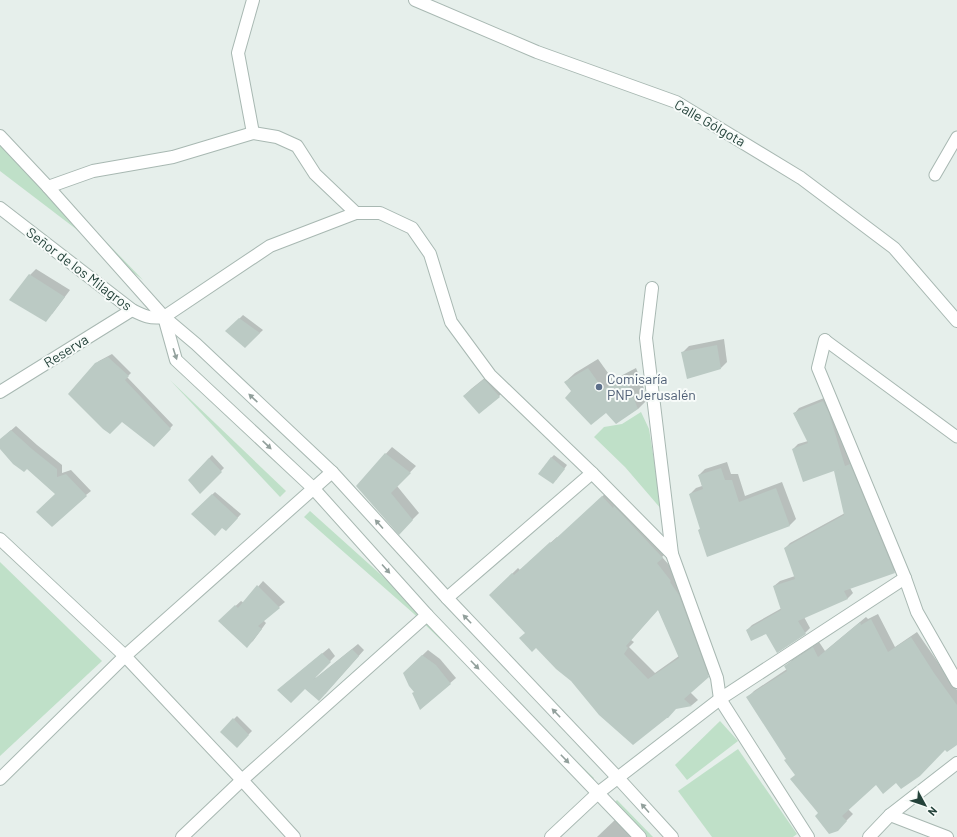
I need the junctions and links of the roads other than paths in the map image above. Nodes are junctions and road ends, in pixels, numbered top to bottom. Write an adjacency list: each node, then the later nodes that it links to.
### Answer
1 (254, 0): 3 (street)
2 (415, 0): 13 (street, Calle Gólgota)
3 (254, 133): 7 (street); 9 (street)
4 (0, 136): 7 (street)
5 (957, 137): 6 (lane)
6 (935, 175)
7 (48, 187): 12 (street)
8 (0, 208): 11 (street, Señor de los Milagros)
9 (356, 213): 12 (street); 18 (street)
10 (652, 288): 21 (street)
11 (132, 310): 12 (street, Señor de los Milagros); 15 (street, Reserva)
12 (164, 317): 17 (street, one-way to 12); 19 (street, one-way to 19)
13 (957, 321)
14 (825, 340): 16 (lane); 22 (street)
15 (0, 392)
16 (957, 437)
17 (332, 472): 19 (street); 23 (street, one-way to 17)
18 (592, 473): 21 (street); 23 (street)
19 (313, 488): 24 (street, one-way to 24); 25 (street)
20 (0, 539): 25 (street)
21 (672, 554): 27 (street)
22 (905, 578): 26 (street); 27 (street)
23 (446, 598): 29 (street, one-way to 23)
24 (427, 614): 31 (street); 32 (street, one-way to 32)
25 (125, 656): 30 (street); 31 (street)
26 (957, 682)
27 (720, 700): 29 (street); 39 (street)
28 (957, 763): 33 (street)
29 (618, 778): 32 (street); 38 (street, one-way to 29)
30 (0, 779)
31 (242, 780): 34 (street); 35 (street)
32 (598, 793): 36 (street); 37 (street)
33 (890, 816): 40 (street); 41 (street)
34 (182, 837)
35 (294, 837)
36 (551, 837)
37 (640, 837)
38 (672, 837)
39 (808, 837)
40 (869, 837)
41 (947, 837)

